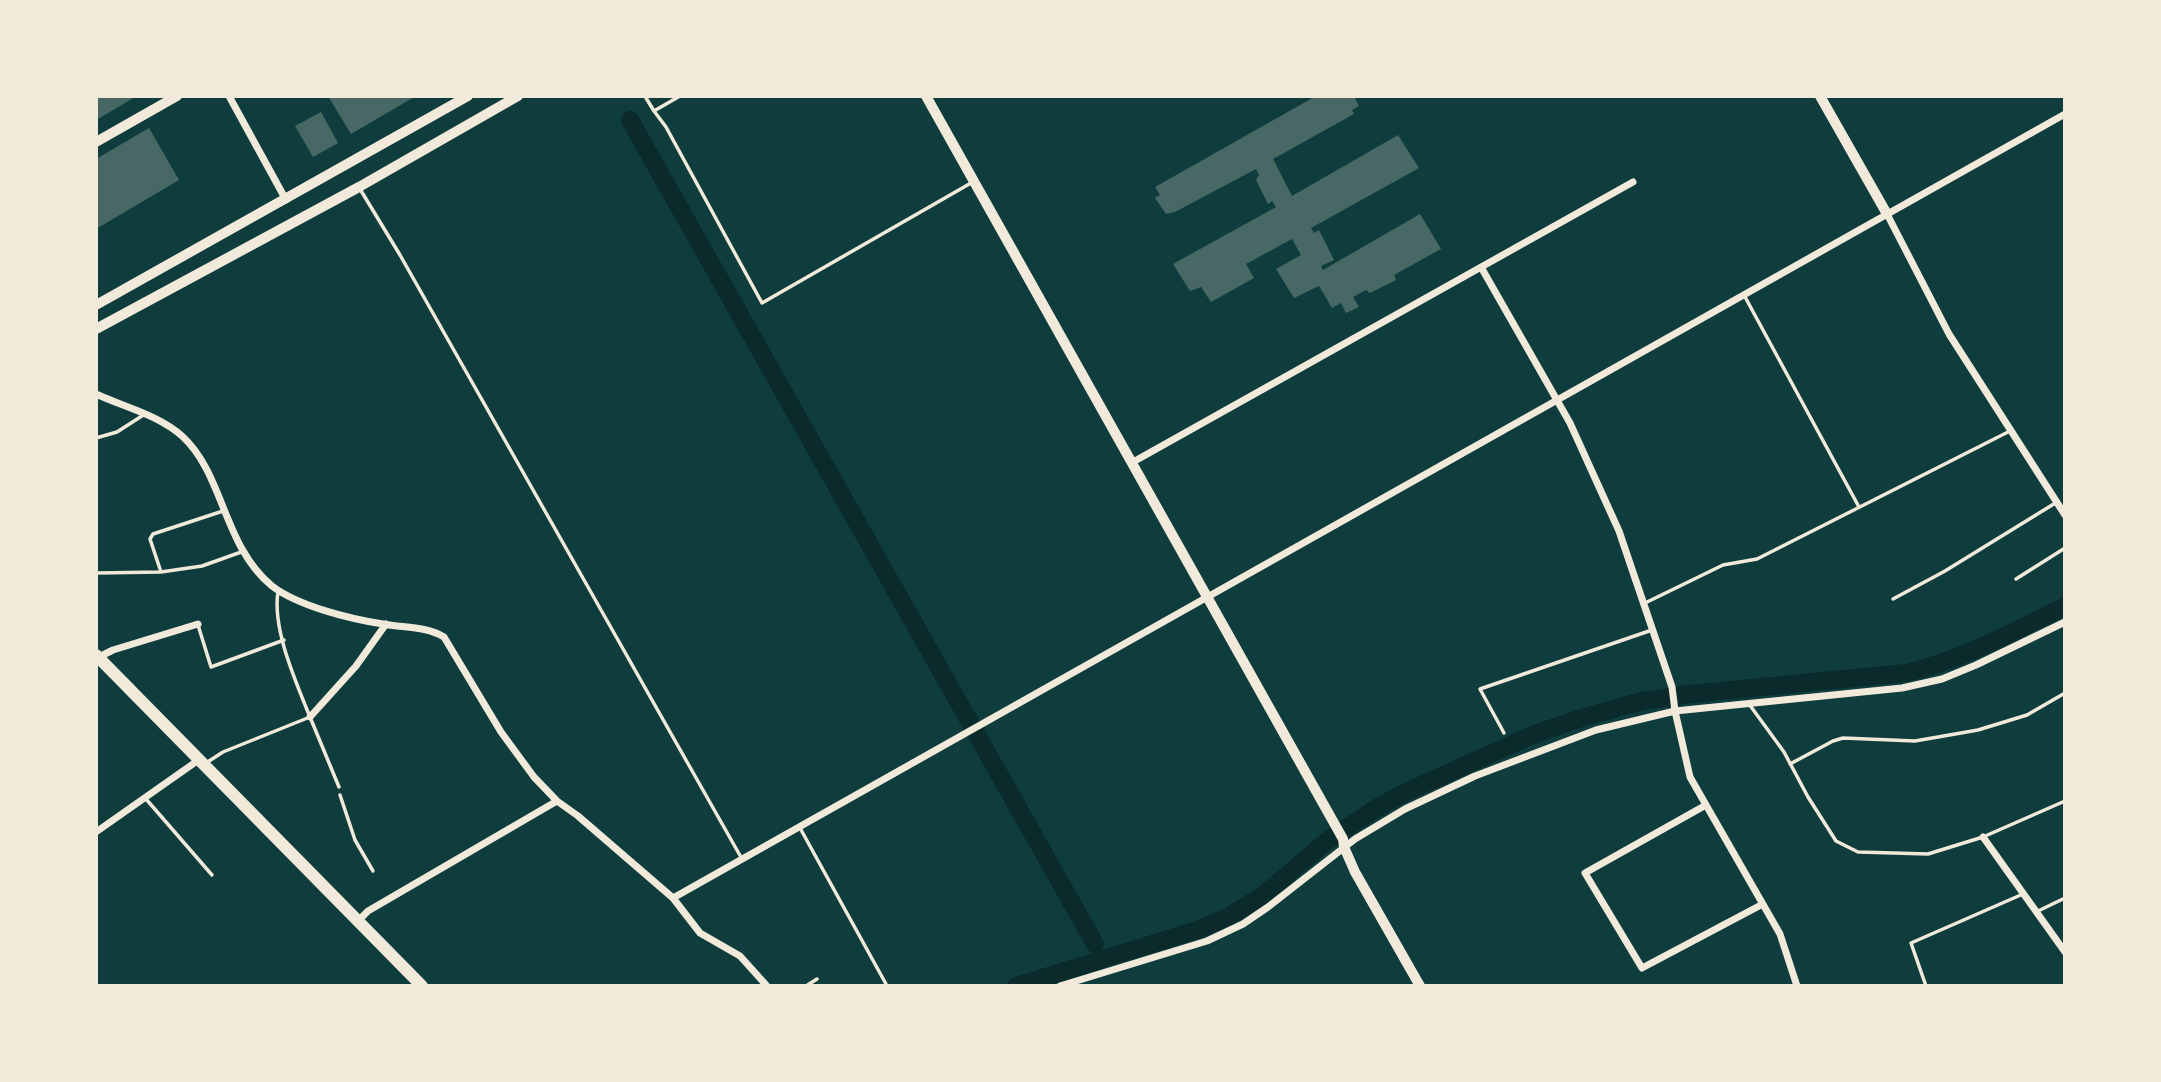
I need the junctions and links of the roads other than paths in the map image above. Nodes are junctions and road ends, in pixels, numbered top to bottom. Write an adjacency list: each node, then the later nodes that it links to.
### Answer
1 (177, 96): 11 (street)
2 (229, 96): 15 (street)
3 (468, 96): 15 (street)
4 (518, 96): 14 (street)
5 (648, 96): 9 (lane)
6 (680, 96): 9 (lane)
7 (926, 96): 12 (street)
8 (1819, 96): 16 (street)
9 (654, 111): 12 (lane)
10 (2065, 114): 16 (street)
11 (96, 142)
12 (975, 181): 26 (street)
13 (1633, 181): 17 (street)
14 (359, 187): 20 (street); 62 (lane)
15 (286, 200): 19 (street)
16 (1887, 214): 18 (street); 24 (street)
17 (1481, 267): 22 (street); 26 (street)
18 (1744, 295): 22 (street); 28 (lane)
19 (96, 304)
20 (96, 330)
21 (96, 394): 23 (street)
22 (1558, 401): 37 (street); 39 (street)
23 (145, 415): 25 (lane); 29 (street)
24 (2010, 431): 27 (street); 28 (lane)
25 (96, 438)
26 (1133, 462): 37 (street)
27 (2057, 502): 30 (street); 38 (lane)
28 (1859, 508): 39 (lane)
29 (223, 511): 32 (street); 33 (lane)
30 (2065, 515)
31 (2065, 548): 35 (lane)
32 (244, 551): 33 (lane); 36 (street)
33 (161, 572): 34 (lane)
34 (96, 573)
35 (2016, 579)
36 (279, 590): 42 (street); 44 (lane)
37 (1208, 597): 58 (street); 61 (street)
38 (1894, 599)
39 (1643, 604): 43 (street)
40 (2065, 622): 47 (street)
41 (198, 624): 44 (lane); 45 (street)
42 (386, 624): 49 (street); 55 (street)
43 (1653, 630): 48 (street); 50 (lane)
44 (284, 640): 49 (lane)
45 (97, 656): 51 (main road)
46 (2065, 693): 52 (lane)
47 (1749, 704): 48 (street); 52 (lane)
48 (1675, 711): 57 (street); 61 (street)
49 (310, 717): 51 (lane); 53 (lane)
50 (1504, 733)
51 (202, 762): 54 (street); 69 (main road)
52 (1790, 764): 60 (lane)
53 (339, 786)
54 (145, 798): 59 (street); 63 (lane)
55 (557, 801): 65 (street); 69 (street)
56 (2065, 801): 60 (lane)
57 (1706, 805): 67 (street); 67 (street)
58 (799, 827): 62 (street); 72 (lane)
59 (96, 832)
60 (1983, 838): 64 (street)
61 (1343, 843): 76 (street); 77 (street)
62 (742, 859): 65 (street)
63 (212, 875)
64 (2023, 894): 68 (street); 79 (lane)
65 (673, 898): 74 (street)
66 (2065, 898): 68 (lane)
67 (1761, 905): 78 (street)
68 (2036, 912): 70 (street)
69 (359, 920): 73 (main road)
70 (2065, 952)
71 (817, 979): 75 (lane)
72 (886, 984)
73 (422, 986)
74 (767, 986)
75 (806, 986)
76 (1060, 986)
77 (1420, 986)
78 (1797, 986)
79 (1926, 986)

